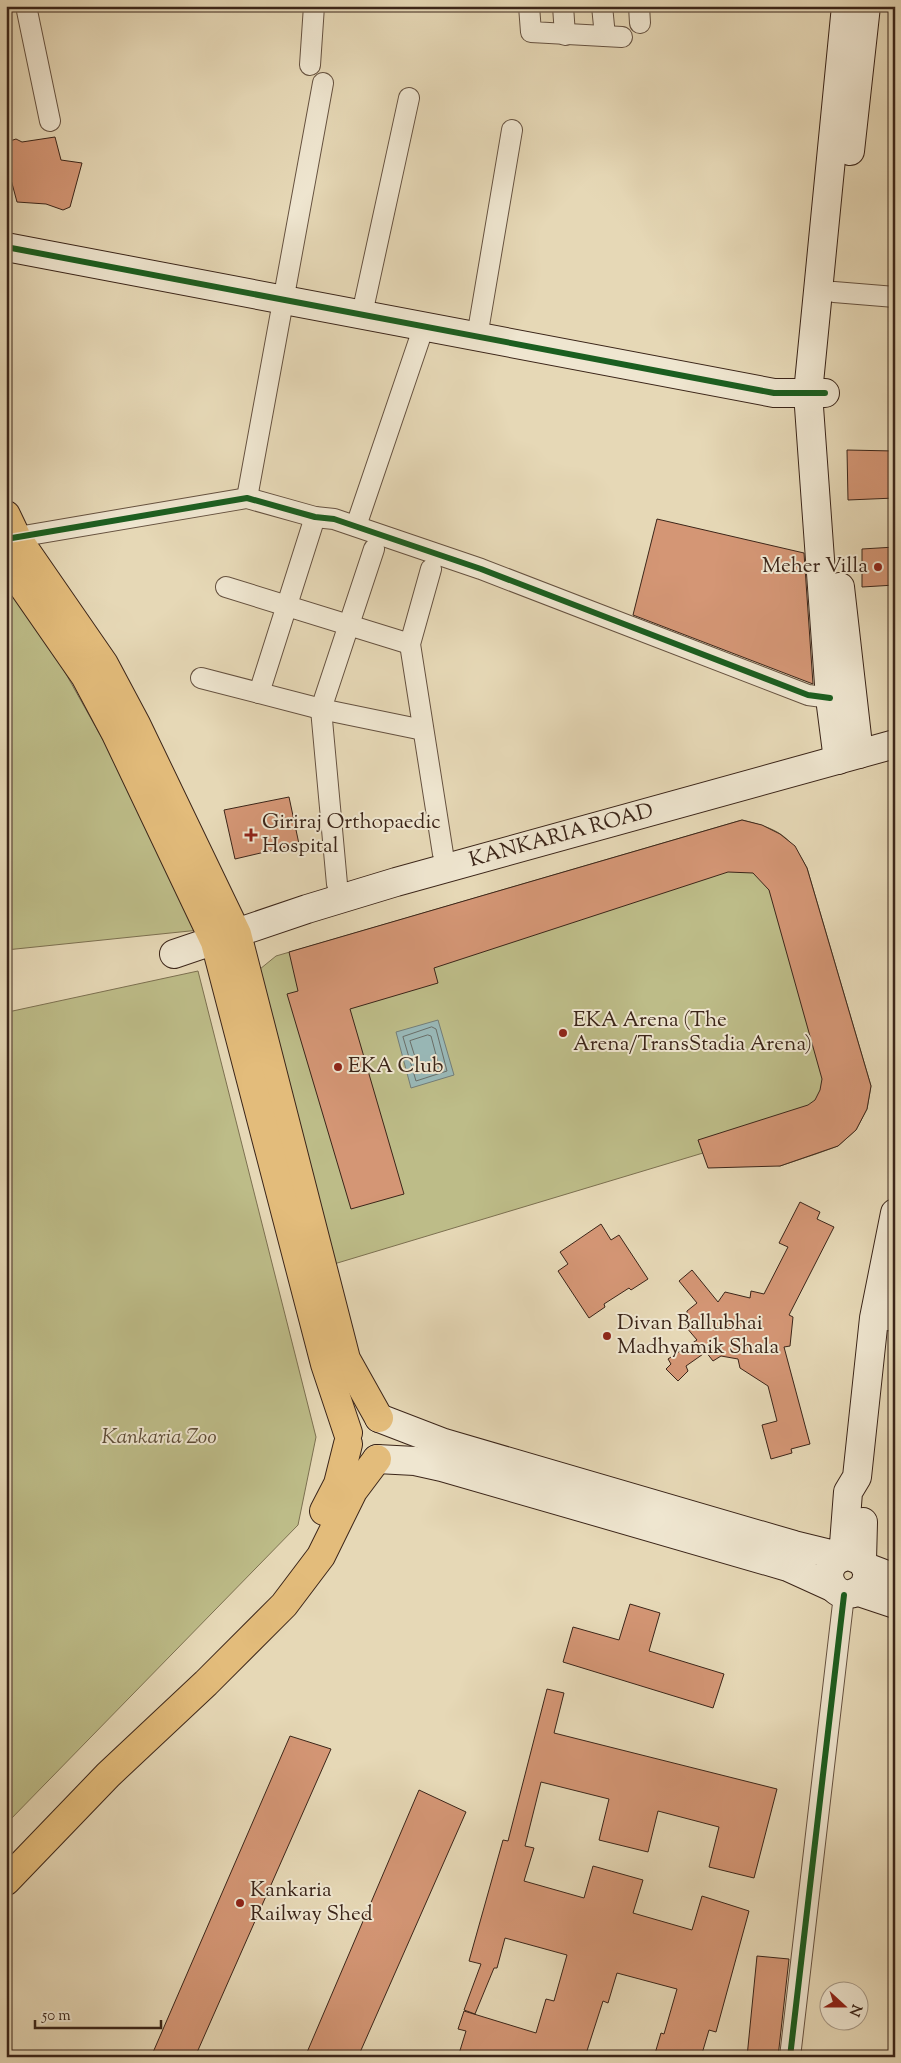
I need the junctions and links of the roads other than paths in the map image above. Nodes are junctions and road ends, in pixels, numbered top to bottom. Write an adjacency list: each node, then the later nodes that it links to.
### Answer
1 (26, 6): 12 (street)
2 (314, 6): 9 (street)
3 (529, 6): 8 (street)
4 (563, 6): 8 (street)
5 (602, 6): 8 (street)
6 (846, 6): 21 (street)
7 (866, 6): 15 (street)
8 (565, 35)
9 (310, 65)
10 (323, 83): 17 (street)
11 (409, 98): 18 (street)
12 (50, 121)
13 (512, 130): 20 (street)
14 (6, 247): 17 (street)
15 (834, 292): 16 (street); 21 (street)
16 (895, 297)
17 (283, 301): 18 (street); 22 (street)
18 (362, 314): 19 (street)
19 (424, 326): 20 (street); 24 (street)
20 (477, 338): 21 (street)
21 (816, 393): 35 (street); 40 (street)
22 (247, 498): 23 (street); 25 (street)
23 (315, 517): 24 (street); 30 (street)
24 (356, 526): 35 (street)
25 (10, 530): 43 (main road)
26 (374, 550): 31 (street)
27 (6, 562): 43 (main road)
28 (431, 569): 32 (street)
29 (226, 587): 30 (street)
30 (287, 606): 31 (street); 34 (street)
31 (349, 625): 32 (street); 36 (street)
32 (410, 644): 38 (street)
33 (201, 678): 34 (street)
34 (259, 693): 36 (street)
35 (830, 698): 40 (street)
36 (321, 709): 38 (street); 42 (street)
37 (895, 728): 40 (street)
38 (423, 730): 41 (street)
39 (895, 744): 40 (street, KANKARIA ROAD)
40 (847, 749): 41 (street); 43 (street, KANKARIA ROAD)
41 (443, 854): 42 (street)
42 (337, 884): 43 (street)
43 (223, 932): 44 (street, KANKARIA ROAD); 47 (main road); 48 (main road)
44 (174, 954)
45 (895, 1213): 46 (street)
46 (884, 1319): 50 (street)
47 (379, 1418): 48 (main road); 49 (main road); 50 (street)
48 (348, 1438): 49 (main road); 53 (main road)
49 (377, 1459): 50 (street); 53 (main road)
50 (851, 1576): 51 (street); 52 (street); 56 (street)
51 (895, 1578)
52 (895, 1604)
53 (200, 1677): 54 (main road); 55 (main road)
54 (6, 1860)
55 (6, 1881)
56 (790, 2057)

